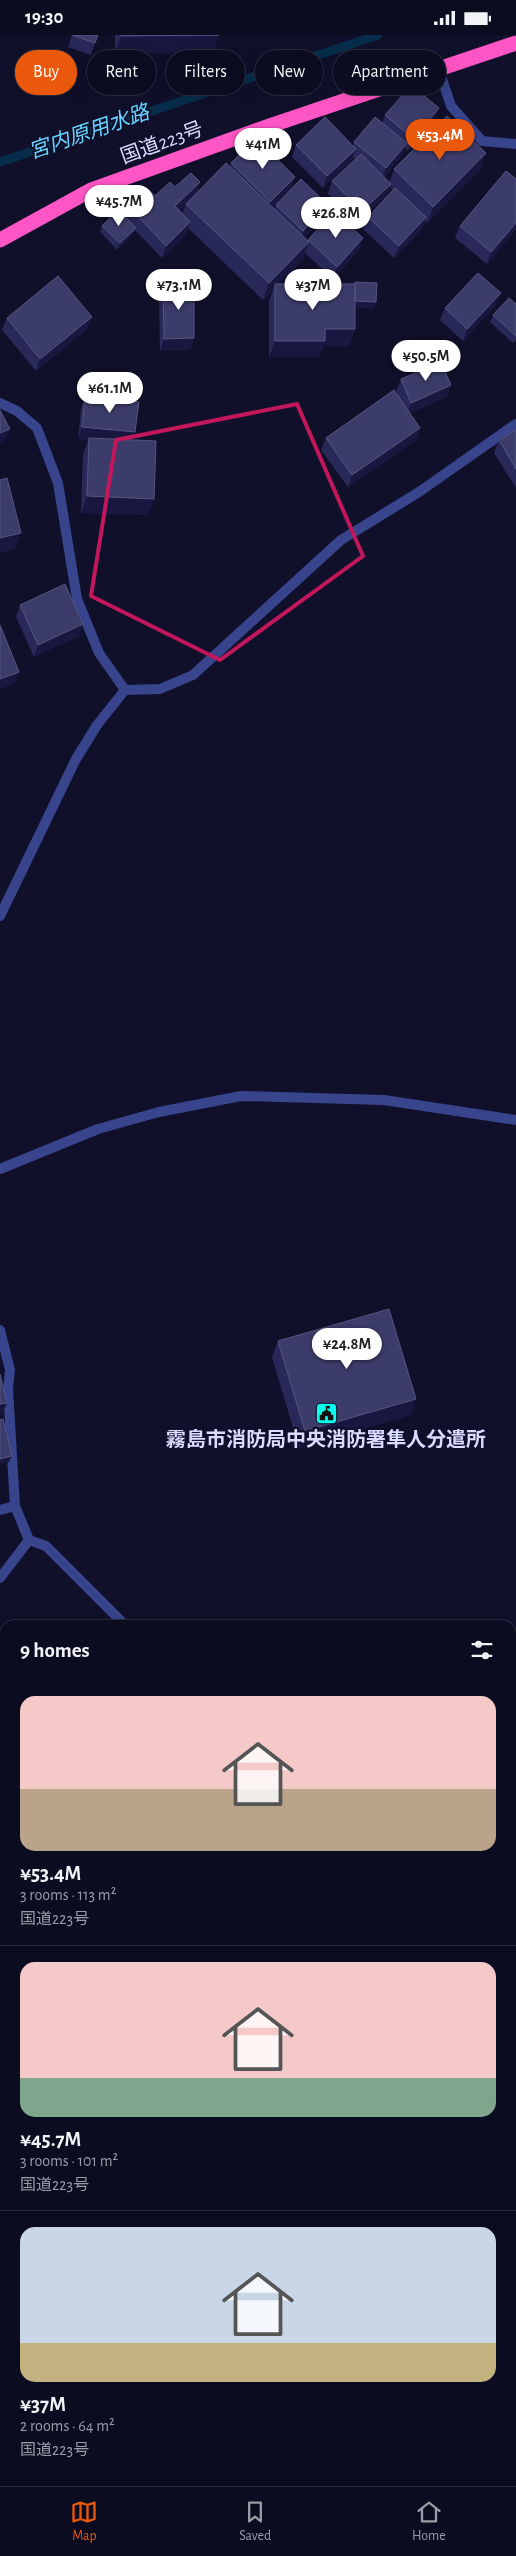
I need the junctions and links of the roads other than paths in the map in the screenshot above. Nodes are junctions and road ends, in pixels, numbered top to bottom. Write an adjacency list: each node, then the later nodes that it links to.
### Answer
1 (516, 43): 2 (highway, 国道223号)
2 (446, 68)
3 (446, 91): 5 (street)
4 (363, 95): 6 (highway, 国道223号)
5 (516, 144)
6 (0, 240)
7 (0, 403): 9 (street)
8 (516, 423): 9 (street)
9 (125, 691): 10 (street)
10 (0, 916)
11 (516, 1120): 12 (street)
12 (0, 1169)
13 (0, 1330): 14 (street)
14 (15, 1506): 15 (street); 16 (street)
15 (0, 1510)
16 (29, 1540): 17 (street); 18 (street)
17 (0, 1578)
18 (120, 1620)

